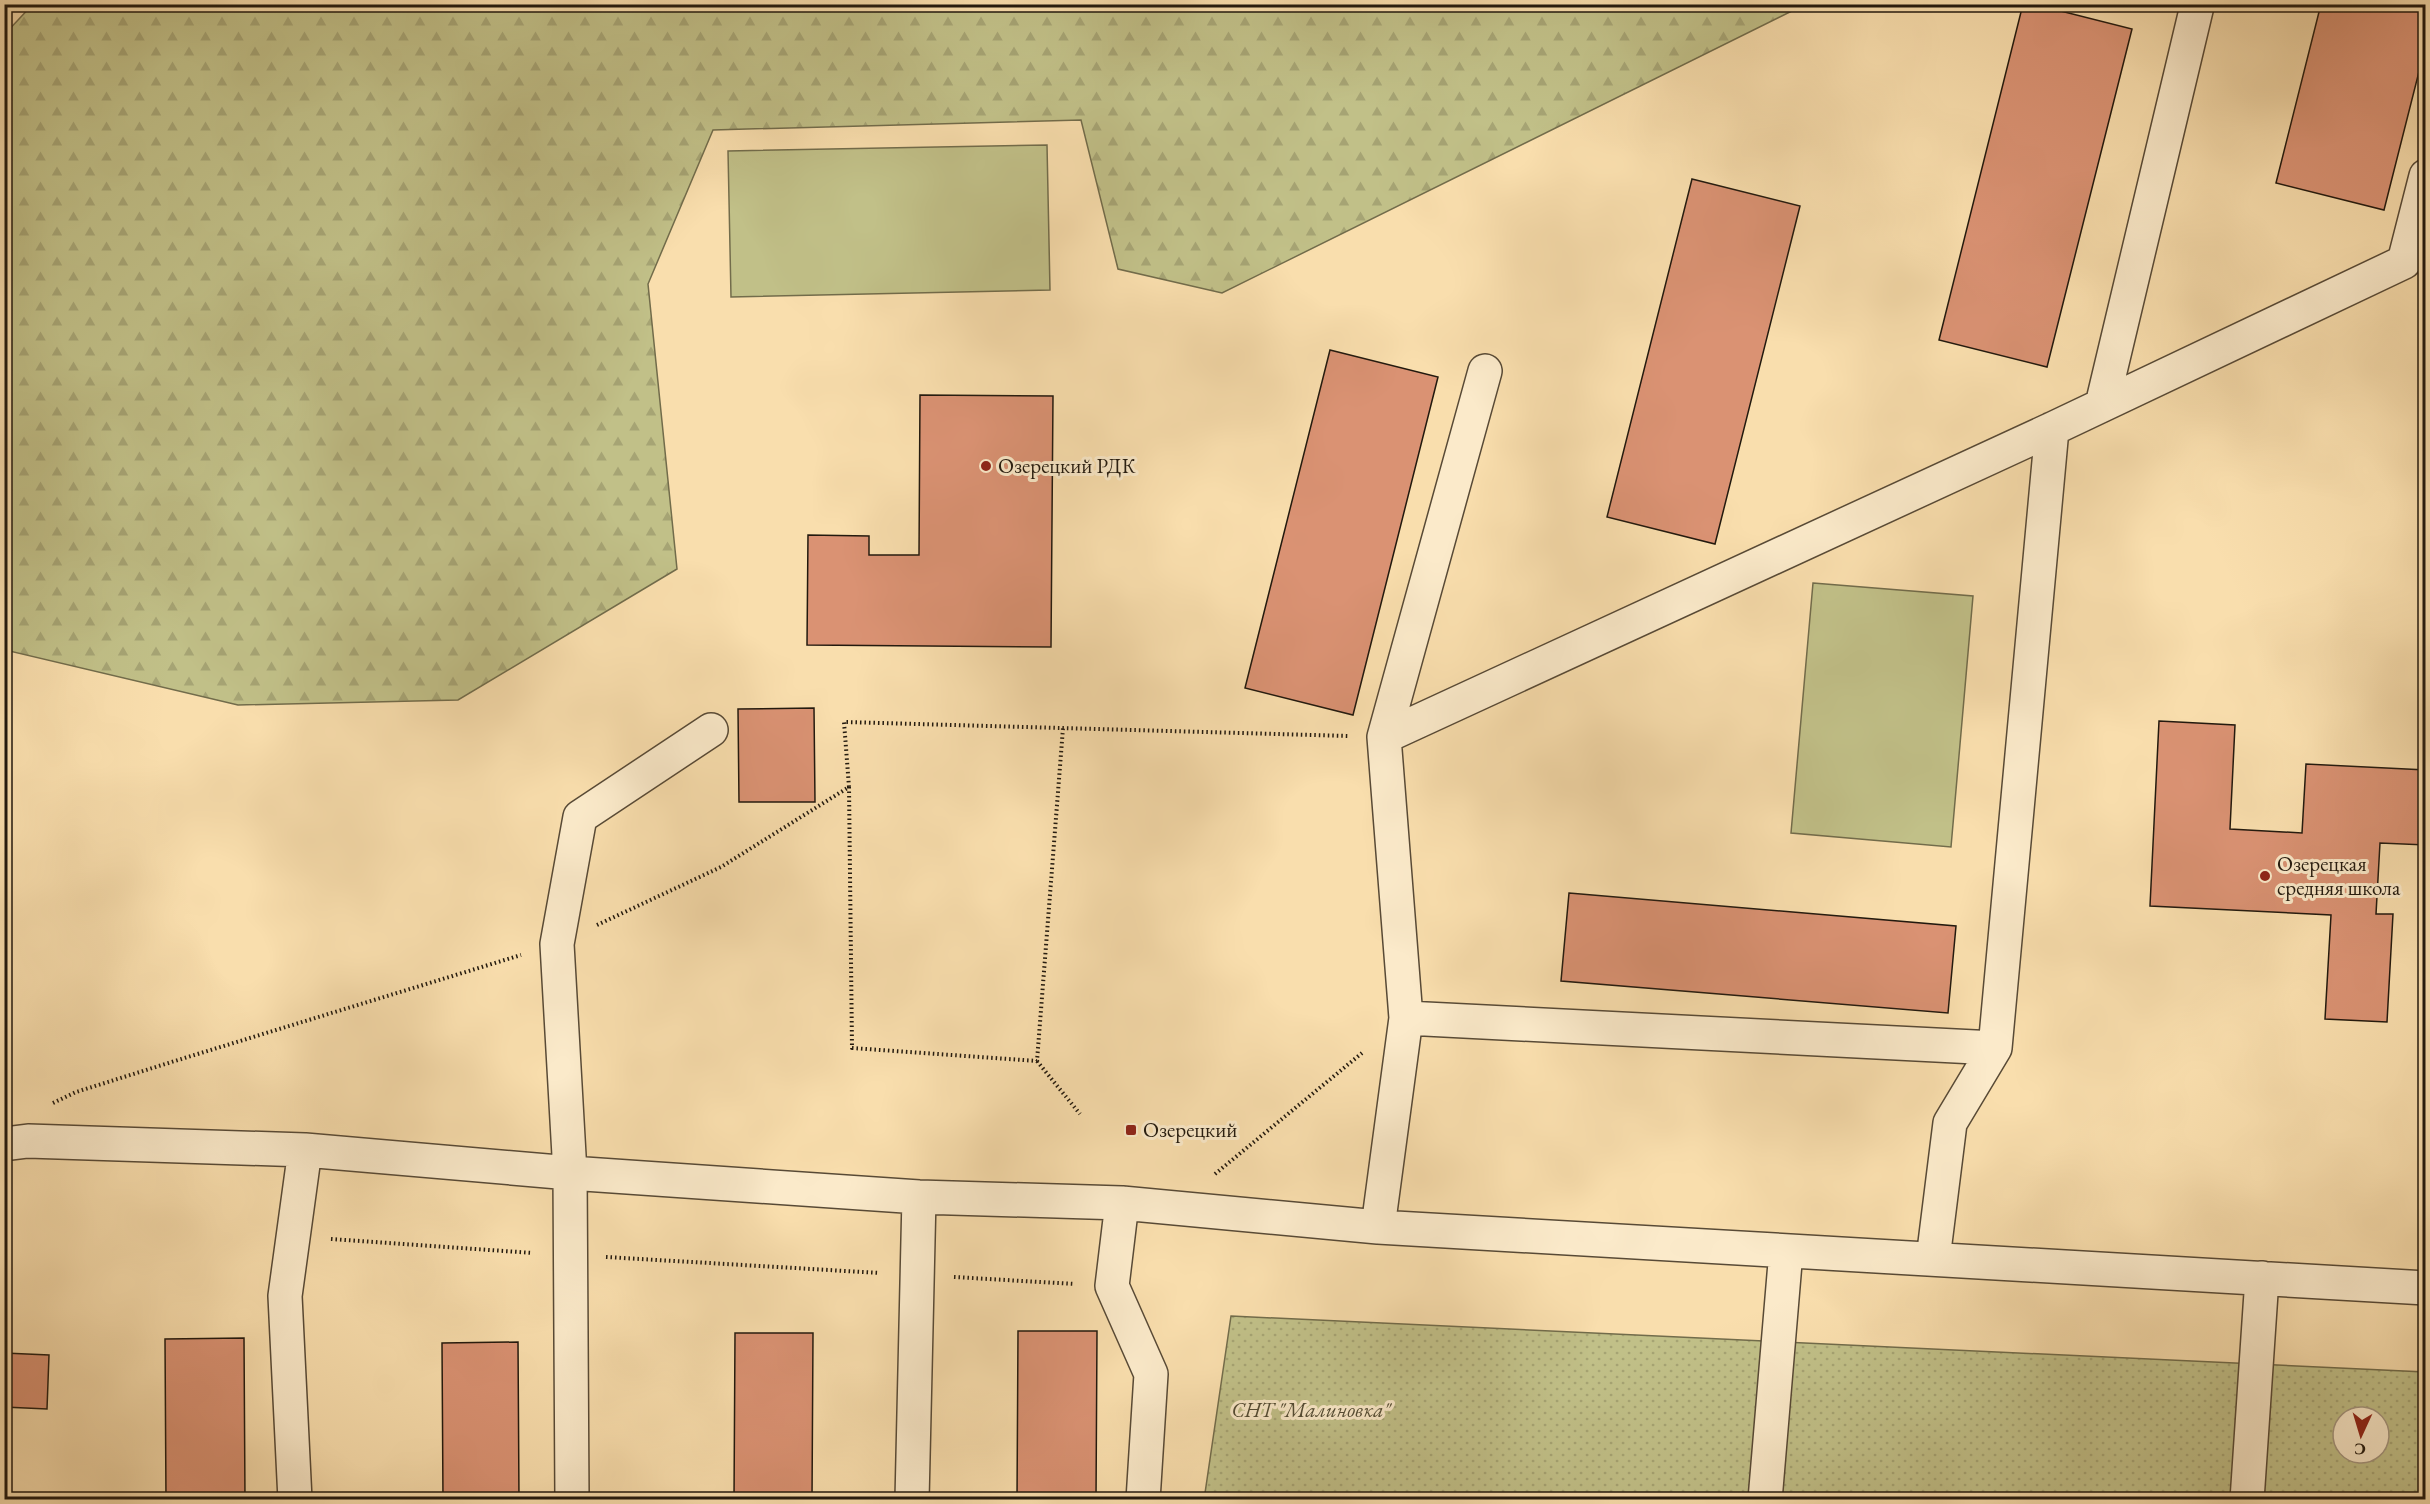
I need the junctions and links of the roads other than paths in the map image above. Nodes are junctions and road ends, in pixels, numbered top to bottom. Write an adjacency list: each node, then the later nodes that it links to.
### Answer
1 (2197, 6): 4 (street)
2 (2426, 176): 4 (street)
3 (1485, 371): 7 (street)
4 (2102, 405): 5 (street)
5 (2052, 429): 7 (street); 9 (street)
6 (711, 730): 12 (street)
7 (1384, 737): 8 (street)
8 (1406, 1018): 9 (street); 15 (street)
9 (1995, 1048): 17 (street)
10 (4, 1144): 11 (street)
11 (305, 1150): 12 (street); 20 (street)
12 (570, 1173): 13 (street); 21 (street)
13 (919, 1197): 14 (street); 22 (street)
14 (1122, 1203): 15 (street); 23 (street)
15 (1378, 1227): 16 (street)
16 (1786, 1251): 17 (street); 24 (street)
17 (1933, 1260): 18 (street)
18 (2262, 1278): 19 (street); 25 (street)
19 (2426, 1288)
20 (295, 1500)
21 (572, 1500)
22 (912, 1500)
23 (1143, 1500)
24 (1765, 1500)
25 (2247, 1500)

